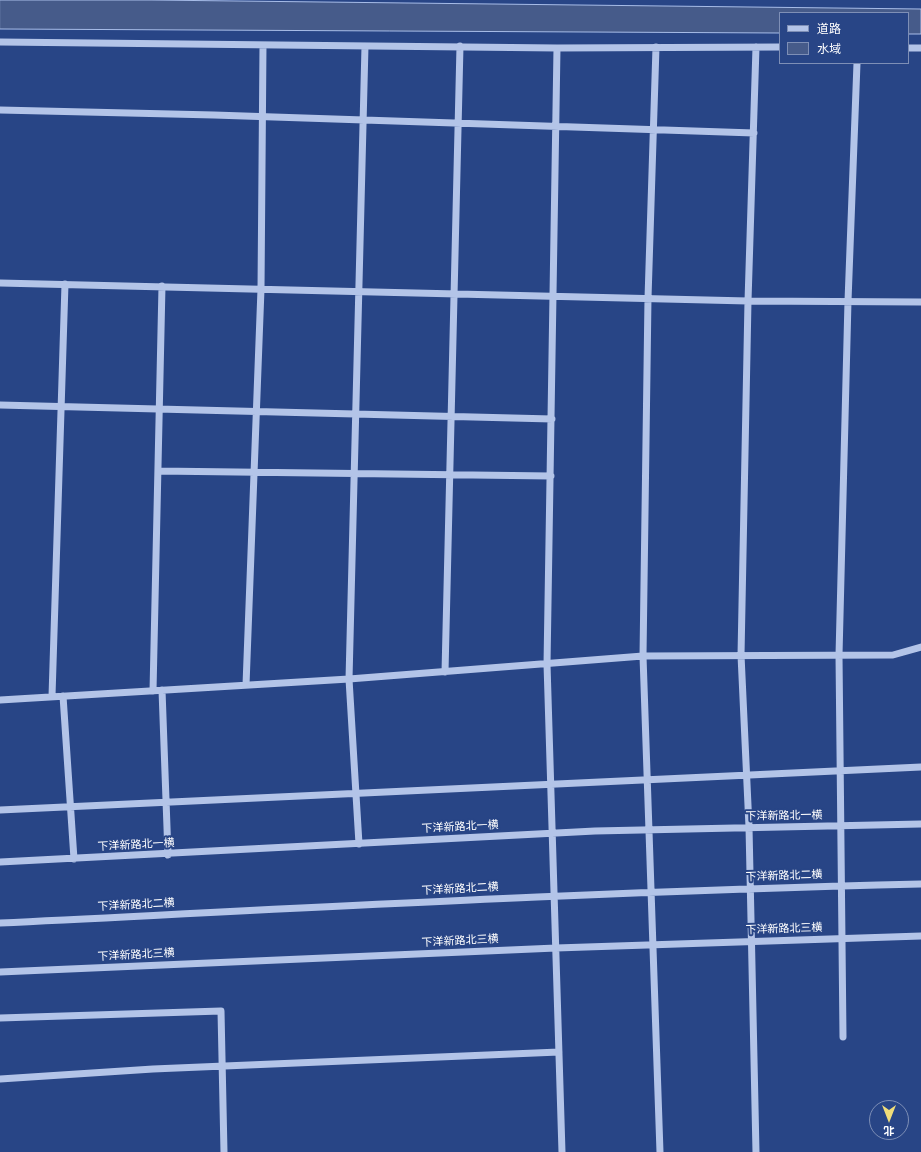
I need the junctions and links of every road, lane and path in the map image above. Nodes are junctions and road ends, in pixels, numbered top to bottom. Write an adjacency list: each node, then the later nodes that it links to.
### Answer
1 (0, 42): 2 (street)
2 (262, 45): 3 (street); 13 (street)
3 (365, 46): 4 (street); 14 (street)
4 (460, 46): 8 (street); 15 (street)
5 (656, 47): 6 (street); 8 (street); 17 (street)
6 (756, 47): 7 (street); 18 (street)
7 (779, 47)
8 (557, 48): 16 (street)
9 (909, 48): 10 (street)
10 (921, 48)
11 (857, 64): 28 (street)
12 (0, 110): 13 (street)
13 (262, 117): 14 (street); 22 (street)
14 (363, 121): 15 (street); 23 (street)
15 (458, 123): 16 (street); 24 (street)
16 (556, 127): 17 (street); 25 (street)
17 (654, 130): 18 (street); 26 (street)
18 (754, 133): 27 (street)
19 (0, 283): 20 (street)
20 (65, 284): 21 (street); 44 (street)
21 (162, 286): 22 (street); 32 (street)
22 (261, 289): 23 (street); 41 (street)
23 (358, 291): 24 (street); 40 (street)
24 (454, 293): 25 (street); 39 (street)
25 (554, 296): 26 (street); 31 (street)
26 (648, 298): 27 (street); 37 (street)
27 (748, 301): 28 (street); 35 (street)
28 (848, 301): 29 (street); 36 (street)
29 (921, 302)
30 (0, 404): 31 (street)
31 (552, 419): 33 (street)
32 (158, 471): 33 (street); 43 (street)
33 (551, 476): 38 (street)
34 (921, 647): 36 (street)
35 (741, 655): 36 (street); 37 (street); 49 (street)
36 (839, 655): 48 (street)
37 (643, 656): 38 (street); 50 (street)
38 (547, 664): 39 (street); 51 (street)
39 (445, 672): 40 (street)
40 (349, 679): 41 (street); 52 (street)
41 (246, 685): 42 (street)
42 (162, 690): 43 (street); 53 (street)
43 (153, 691): 45 (street)
44 (52, 696): 45 (street); 46 (street)
45 (63, 696): 54 (street)
46 (0, 700)
47 (921, 766): 48 (street)
48 (840, 770): 49 (street); 57 (street)
49 (746, 775): 50 (street); 58 (street)
50 (646, 780): 51 (street); 59 (street)
51 (551, 785): 52 (street); 60 (street)
52 (355, 794): 53 (street); 61 (street)
53 (166, 803): 54 (street); 62 (street)
54 (71, 807): 55 (street); 63 (street)
55 (0, 810)
56 (921, 824): 57 (street, 下洋新路北一横)
57 (841, 825): 58 (street, 下洋新路北一横); 66 (street)
58 (749, 827): 59 (street, 下洋新路北一横); 67 (street)
59 (648, 830): 60 (street, 下洋新路北一横); 68 (street)
60 (552, 833): 61 (street, 下洋新路北一横); 69 (street)
61 (359, 844): 62 (street, 下洋新路北一横)
62 (168, 854): 63 (street, 下洋新路北一横)
63 (74, 859): 64 (street, 下洋新路北一横)
64 (0, 862)
65 (921, 884): 66 (street, 下洋新路北二横)
66 (842, 886): 67 (street, 下洋新路北二横); 72 (street)
67 (750, 888): 68 (street, 下洋新路北二横); 73 (street)
68 (650, 892): 69 (street, 下洋新路北二横); 74 (street)
69 (554, 896): 70 (street, 下洋新路北二横); 75 (street)
70 (0, 923)
71 (921, 936): 72 (street, 下洋新路北三横)
72 (842, 938): 73 (street, 下洋新路北三横); 78 (street)
73 (751, 941): 74 (street, 下洋新路北三横); 85 (street)
74 (652, 946): 75 (street, 下洋新路北三横); 84 (street)
75 (556, 948): 76 (street, 下洋新路北三横); 79 (street)
76 (0, 972)
77 (0, 1018): 80 (street)
78 (843, 1037)
79 (559, 1052): 80 (street); 83 (street)
80 (223, 1066): 81 (street); 82 (street)
81 (0, 1079)
82 (224, 1152)
83 (562, 1152)
84 (660, 1152)
85 (756, 1152)

